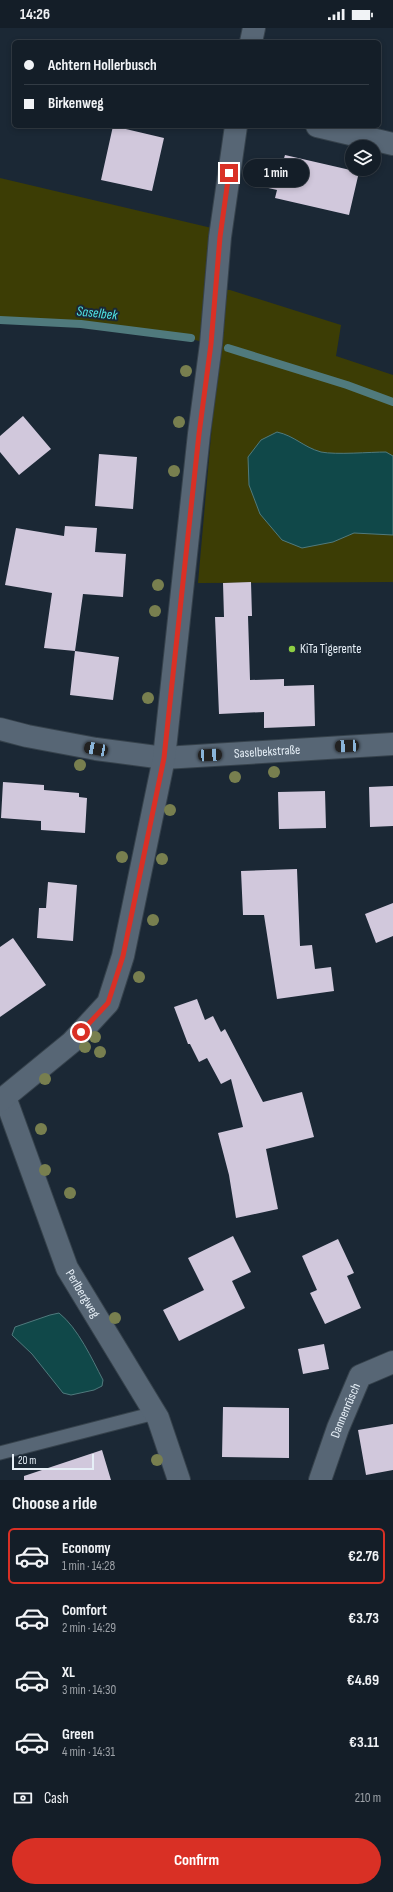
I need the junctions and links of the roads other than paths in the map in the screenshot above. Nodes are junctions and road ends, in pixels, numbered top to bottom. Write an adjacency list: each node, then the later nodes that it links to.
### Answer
1 (254, 28): 2 (street)
2 (251, 40)
3 (236, 128): 8 (street)
4 (325, 128): 5 (street)
5 (393, 144)
6 (0, 729): 8 (street, Saselbekstraße)
7 (393, 744): 8 (street, Saselbekstraße)
8 (164, 758): 9 (street)
9 (3, 1099): 11 (street, Perlbergweg)
10 (393, 1362): 14 (street, Dannenrüsch)
11 (155, 1413): 12 (lane); 13 (street, Perlbergweg)
12 (0, 1453)
13 (179, 1480)
14 (320, 1480)

